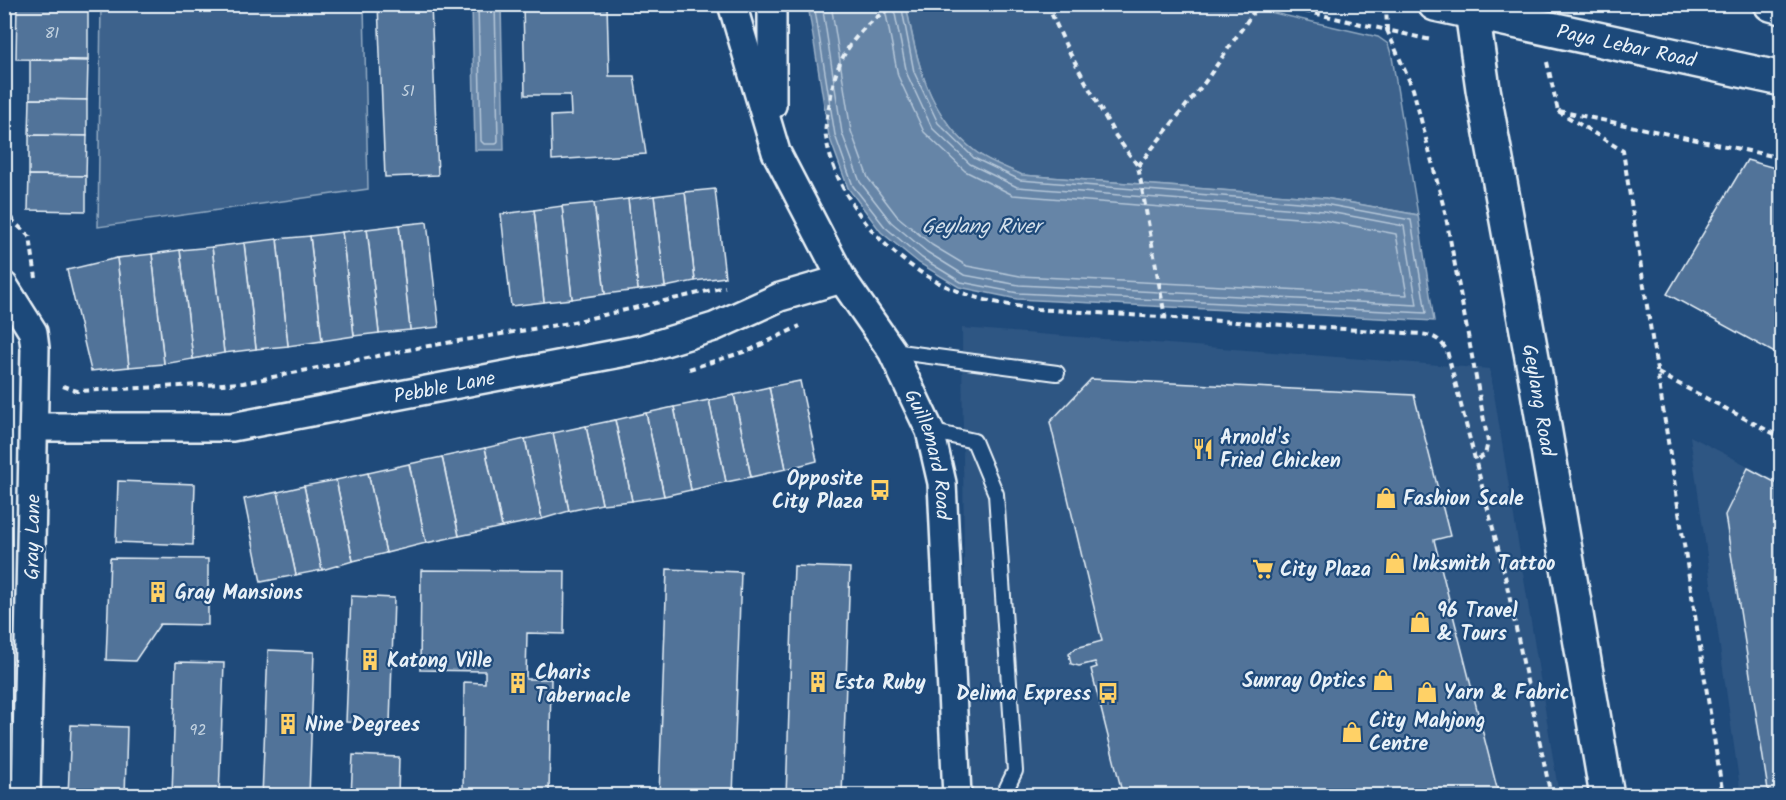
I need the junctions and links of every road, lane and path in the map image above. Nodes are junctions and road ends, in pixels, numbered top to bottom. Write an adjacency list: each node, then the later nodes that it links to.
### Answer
1 (732, 4): 12 (street, Guillemard Road)
2 (772, 4): 12 (street, Guillemard Road)
3 (898, 4): 20 (path)
4 (1047, 4): 14 (path)
5 (1259, 4): 14 (path)
6 (1274, 4): 28 (path)
7 (1435, 4): 10 (main road)
8 (1771, 4): 9 (main road)
9 (1782, 8)
10 (1472, 9): 11 (main road, Paya Lebar Road); 29 (main road, Geylang Road)
11 (1782, 79)
12 (776, 152): 16 (street, Guillemard Road)
13 (1782, 158): 22 (path)
14 (1138, 166): 20 (path)
15 (4, 198): 17 (path)
16 (842, 279): 21 (street, Guillemard Road); 25 (street, Pebble Lane)
17 (37, 280)
18 (4, 286): 25 (street, Gray Lane)
19 (728, 287): 24 (path)
20 (1165, 317): 28 (path)
21 (892, 351): 23 (lane); 26 (street, Guillemard Road)
22 (1658, 372): 27 (path); 34 (path)
23 (1057, 373)
24 (61, 385)
25 (34, 427): 30 (street, Gray Lane)
26 (930, 431): 31 (street, Guillemard Road); 32 (lane)
27 (1782, 438)
28 (1476, 460): 33 (path)
29 (1602, 789)
30 (26, 795)
31 (957, 795)
32 (1003, 795)
33 (1551, 795)
34 (1723, 795)

